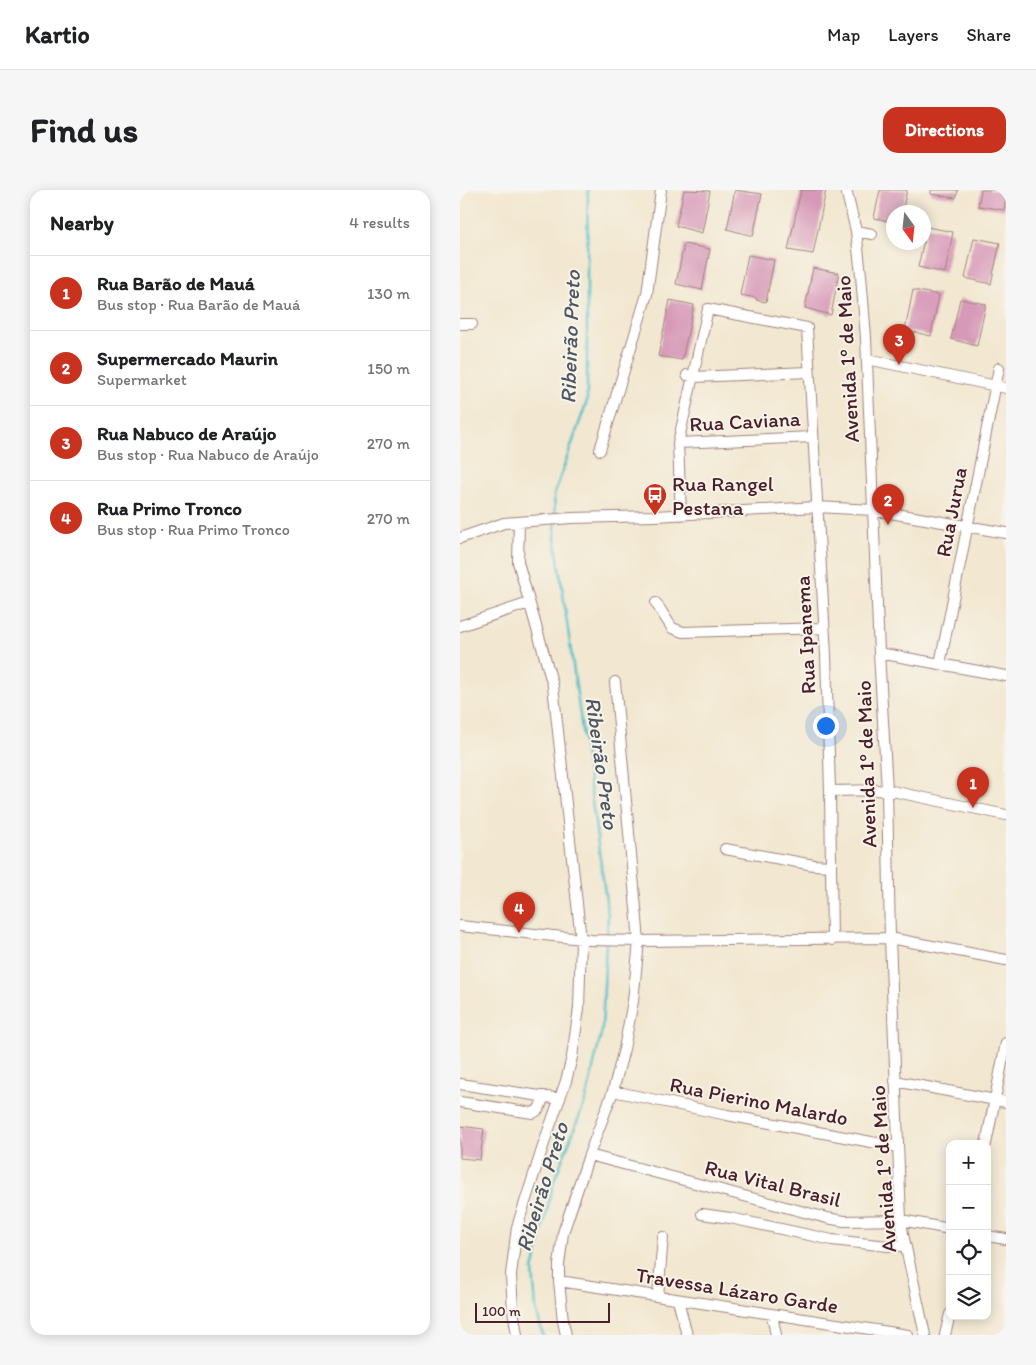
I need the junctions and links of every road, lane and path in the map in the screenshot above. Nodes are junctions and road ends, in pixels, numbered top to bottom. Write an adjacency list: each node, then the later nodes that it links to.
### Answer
1 (661, 190): 15 (street)
2 (846, 190): 3 (street, Avenida 1º de Maio)
3 (856, 231): 4 (street); 7 (street, Avenida 1º de Maio)
4 (872, 234)
5 (460, 324): 6 (street)
6 (472, 324)
7 (866, 359): 11 (street); 17 (street, Avenida 1º de Maio)
8 (999, 368): 11 (street, Rua Jurua)
9 (809, 372): 10 (street); 10 (street, Rua Ipanema); 13 (street, Rua Ipanema)
10 (690, 376): 14 (street)
11 (995, 385): 12 (street); 20 (street, Rua Jurua)
12 (1006, 388)
13 (813, 437): 14 (street, Rua Caviana); 16 (street, Rua Ipanema)
14 (678, 443): 18 (street)
15 (600, 450)
16 (817, 507): 17 (street); 18 (street); 26 (street, Rua Ipanema)
17 (873, 510): 20 (street); 27 (street, Avenida 1º de Maio)
18 (681, 515): 19 (street)
19 (519, 522): 22 (street); 24 (street)
20 (968, 526): 21 (street); 28 (street, Rua Jurua)
21 (1006, 533)
22 (460, 538)
23 (656, 603): 26 (street)
24 (530, 604): 25 (street); 38 (street)
25 (460, 626)
26 (824, 628): 32 (street, Rua Ipanema)
27 (879, 653): 28 (street); 31 (street, Avenida 1º de Maio)
28 (940, 664): 29 (street)
29 (1006, 676)
30 (615, 682): 40 (street)
31 (887, 790): 32 (street); 33 (street); 37 (street, Avenida 1º de Maio)
32 (830, 791): 35 (street, Rua Ipanema)
33 (1006, 815)
34 (725, 849): 35 (street)
35 (831, 866): 39 (street, Rua Ipanema)
36 (460, 926): 38 (street)
37 (890, 938): 39 (street); 41 (street); 43 (street, Avenida 1º de Maio)
38 (586, 940): 40 (street); 47 (street)
39 (832, 940): 40 (street)
40 (639, 941): 45 (street)
41 (1006, 960)
42 (1006, 1043): 48 (street)
43 (896, 1081): 48 (street); 52 (street, Avenida 1º de Maio)
44 (460, 1084): 46 (street)
45 (613, 1091): 52 (street, Rua Pierino Malardo); 53 (street)
46 (544, 1096): 47 (street); 49 (street)
47 (560, 1099): 67 (street)
48 (994, 1100): 50 (street); 51 (street)
49 (460, 1102)
50 (1006, 1102)
51 (987, 1140)
52 (898, 1147): 55 (street, Avenida 1º de Maio)
53 (590, 1155): 55 (street, Rua Vital Brasil); 61 (street)
54 (702, 1214): 60 (street)
55 (901, 1220): 56 (street, Rua Vital Brasil); 60 (street, Avenida 1º de Maio)
56 (946, 1228)
57 (663, 1237): 62 (street)
58 (991, 1237): 59 (street)
59 (1006, 1239)
60 (905, 1246): 72 (street, Avenida 1º de Maio)
61 (559, 1282): 62 (street, Travessa Lázaro Garde); 68 (street)
62 (658, 1296): 63 (street, Travessa Lázaro Garde)
63 (678, 1300): 64 (street, Travessa Lázaro Garde); 69 (street)
64 (772, 1314): 66 (street, Travessa Lázaro Garde); 70 (street)
65 (949, 1320): 73 (street)
66 (865, 1332): 71 (street, Travessa Lázaro Garde)
67 (517, 1335)
68 (566, 1335)
69 (687, 1335)
70 (776, 1335)
71 (908, 1335)
72 (925, 1335)
73 (945, 1335)

